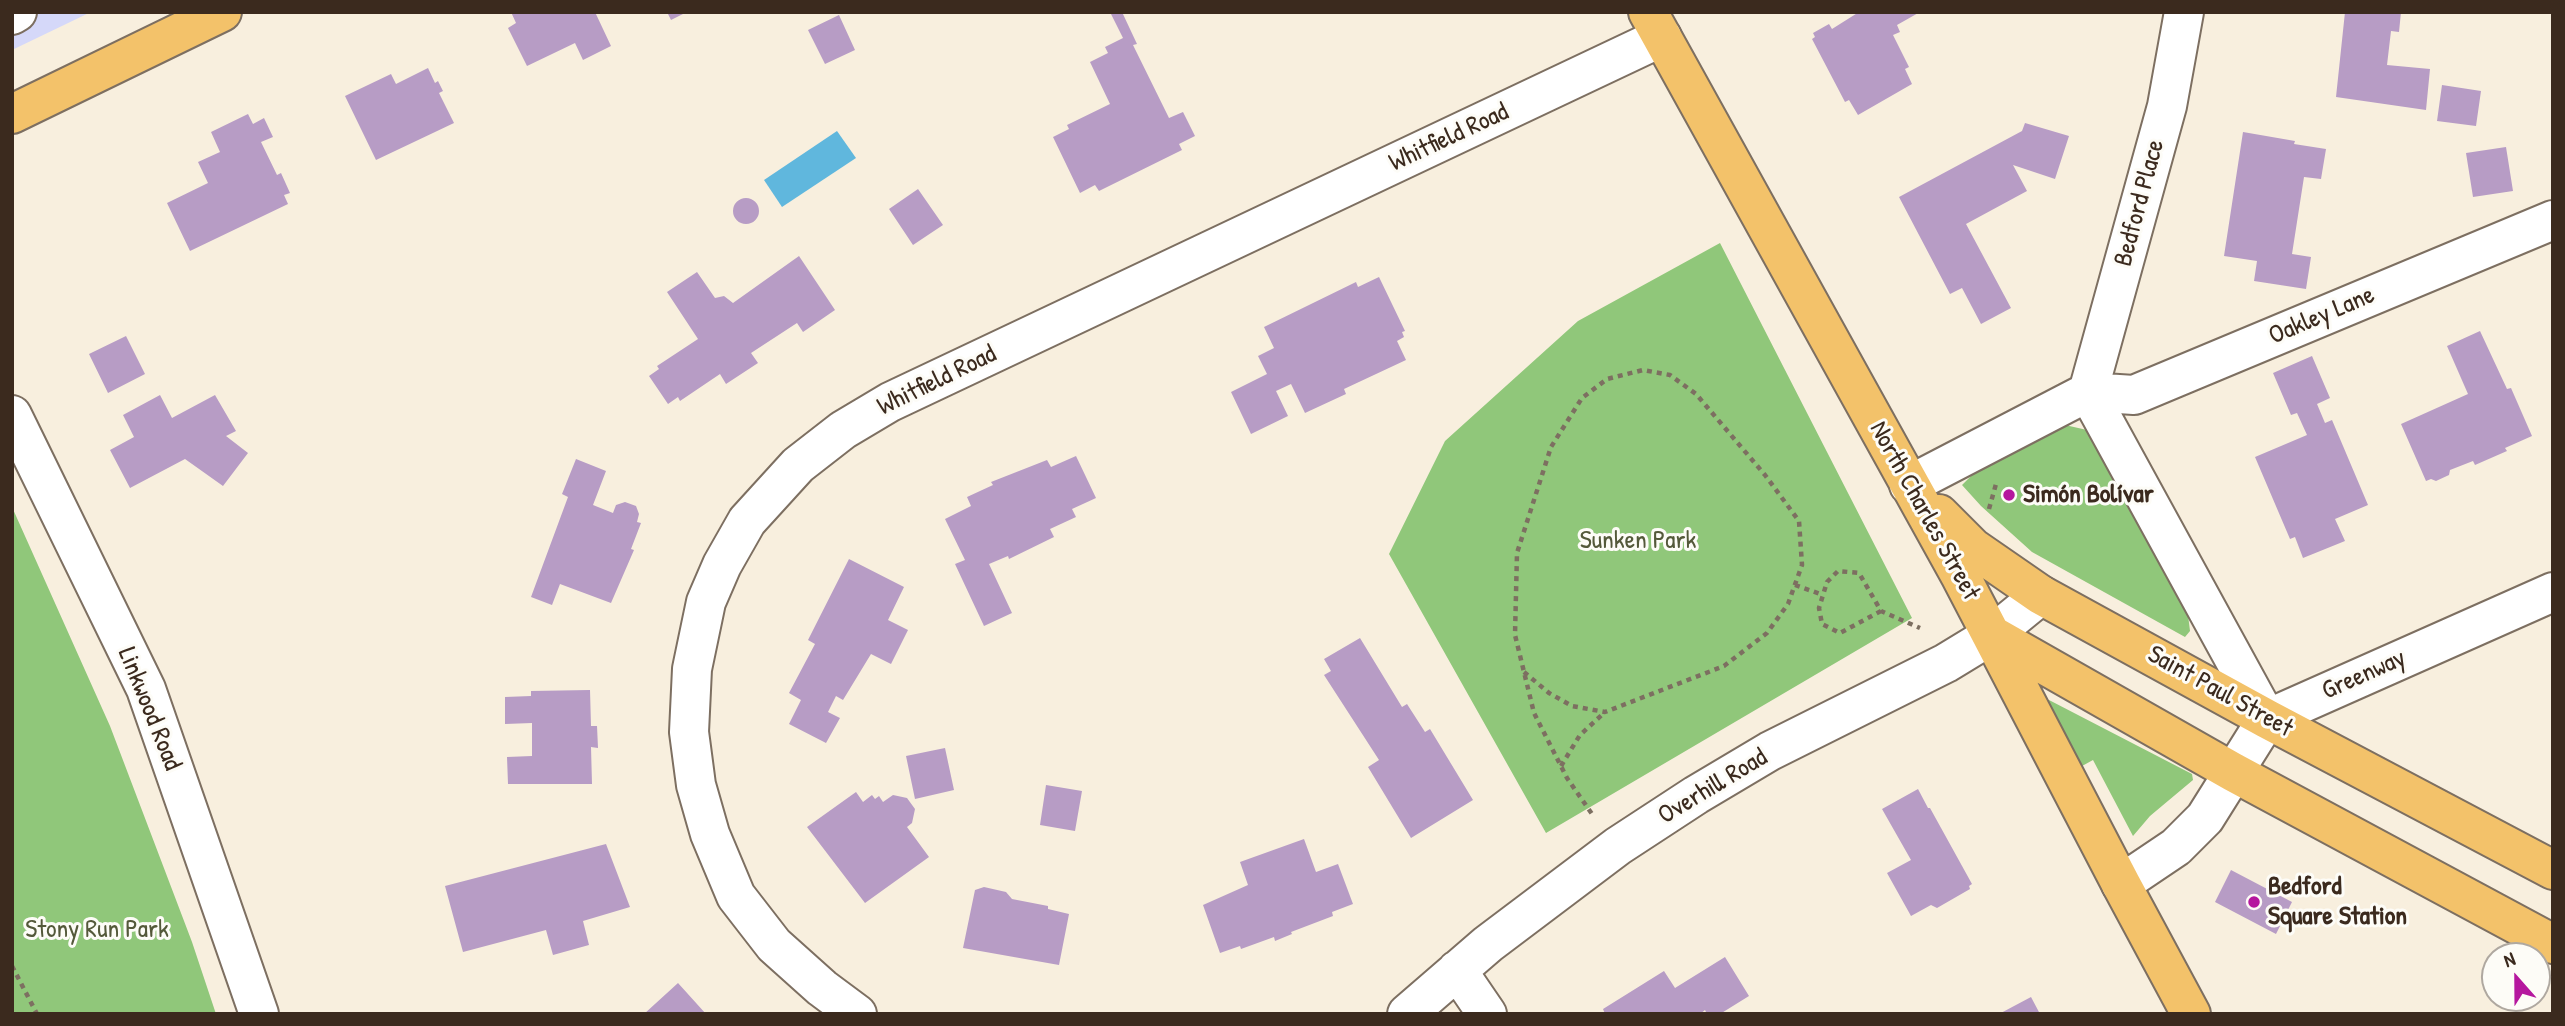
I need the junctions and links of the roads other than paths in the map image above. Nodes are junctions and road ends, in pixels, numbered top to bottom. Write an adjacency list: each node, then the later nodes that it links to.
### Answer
1 (222, 12): 4 (main road)
2 (2184, 12): 6 (street, Bedford Place)
3 (1655, 25): 8 (main road, North Charles Street); 19 (street, Whitfield Road)
4 (12, 114)
5 (2553, 220): 6 (street, Oakley Lane)
6 (2088, 392): 8 (street); 12 (street)
7 (12, 415): 18 (street, Linkwood Road)
8 (1909, 485): 10 (main road, Saint Paul Street); 11 (main road, North Charles Street)
9 (2553, 592): 12 (street, Greenway)
10 (2041, 595): 11 (street, Overhill Road); 12 (main road, Saint Paul Street)
11 (1992, 635): 13 (main road); 15 (main road, North Charles Street); 17 (street, Overhill Road)
12 (2267, 719): 13 (street); 14 (main road, Saint Paul Street)
13 (2233, 772): 15 (street); 16 (main road)
14 (2553, 870)
15 (2121, 884): 22 (main road, North Charles Street)
16 (2553, 944)
17 (1457, 971): 20 (street, Overhill Road); 21 (street)
18 (259, 1014)
19 (857, 1014)
20 (1407, 1014)
21 (1487, 1014)
22 (2191, 1014)

